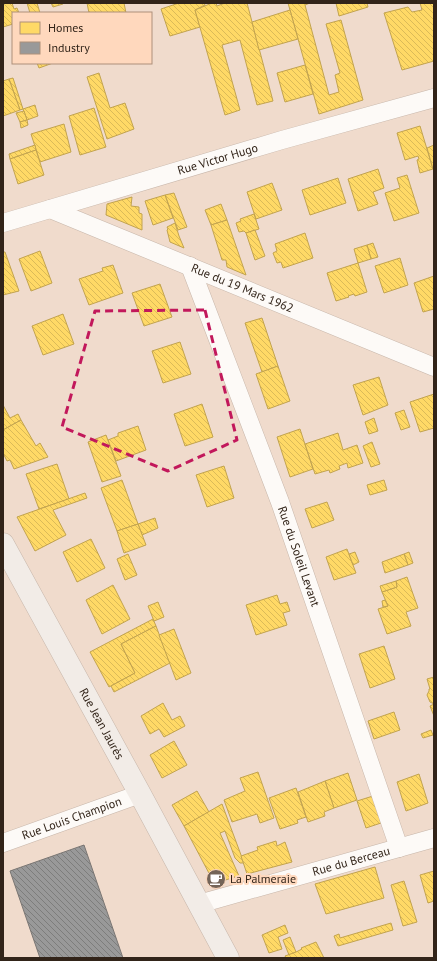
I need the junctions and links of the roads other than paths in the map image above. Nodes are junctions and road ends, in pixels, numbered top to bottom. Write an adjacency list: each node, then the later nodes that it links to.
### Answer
1 (434, 98): 2 (street, Rue Victor Hugo)
2 (50, 209): 3 (street, Rue Victor Hugo); 4 (street, Rue du 19 Mars 1962)
3 (3, 223)
4 (190, 266): 5 (street, Rue du 19 Mars 1962); 10 (street, Rue du Soleil Levant)
5 (434, 367)
6 (3, 544): 7 (street, Rue Jean Jaurès)
7 (140, 794): 9 (street, Rue Louis Champion); 11 (street, Rue Jean Jaurès)
8 (434, 838): 10 (street, Rue du Berceau)
9 (3, 843)
10 (399, 848): 11 (street, Rue du Berceau)
11 (198, 904): 12 (street, Rue Jean Jaurès)
12 (228, 958)

